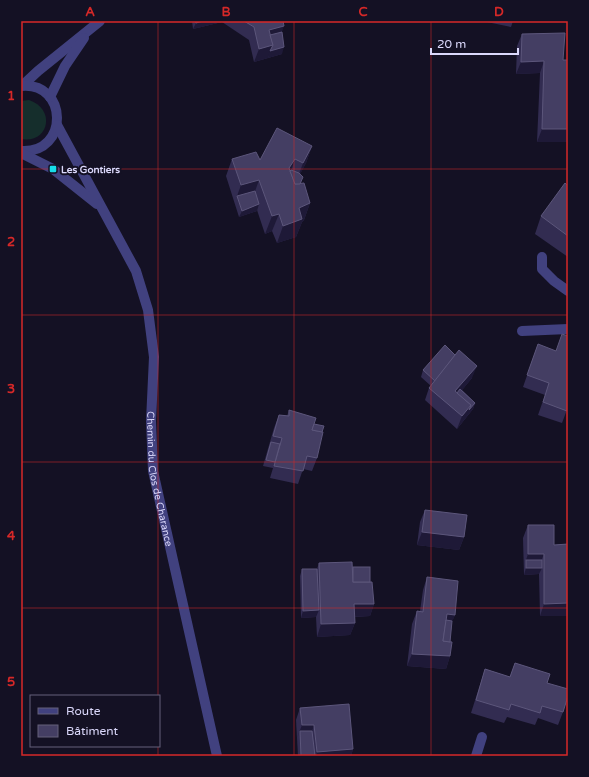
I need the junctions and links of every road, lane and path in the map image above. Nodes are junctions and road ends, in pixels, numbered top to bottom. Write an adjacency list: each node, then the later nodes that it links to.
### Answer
1 (100, 21): 2 (street)
2 (92, 28): 3 (street); 4 (street)
3 (22, 86): 4 (street)
4 (50, 97): 5 (street)
5 (57, 125): 6 (street); 7 (street, Chemin du Clos de Charance)
6 (21, 152): 7 (street, Chemin du Clos de Charance)
7 (101, 207): 13 (street, Chemin du Clos de Charance)
8 (542, 257): 9 (street)
9 (568, 291)
10 (568, 329): 11 (street)
11 (522, 331)
12 (482, 737): 14 (street)
13 (217, 756)
14 (476, 756)

